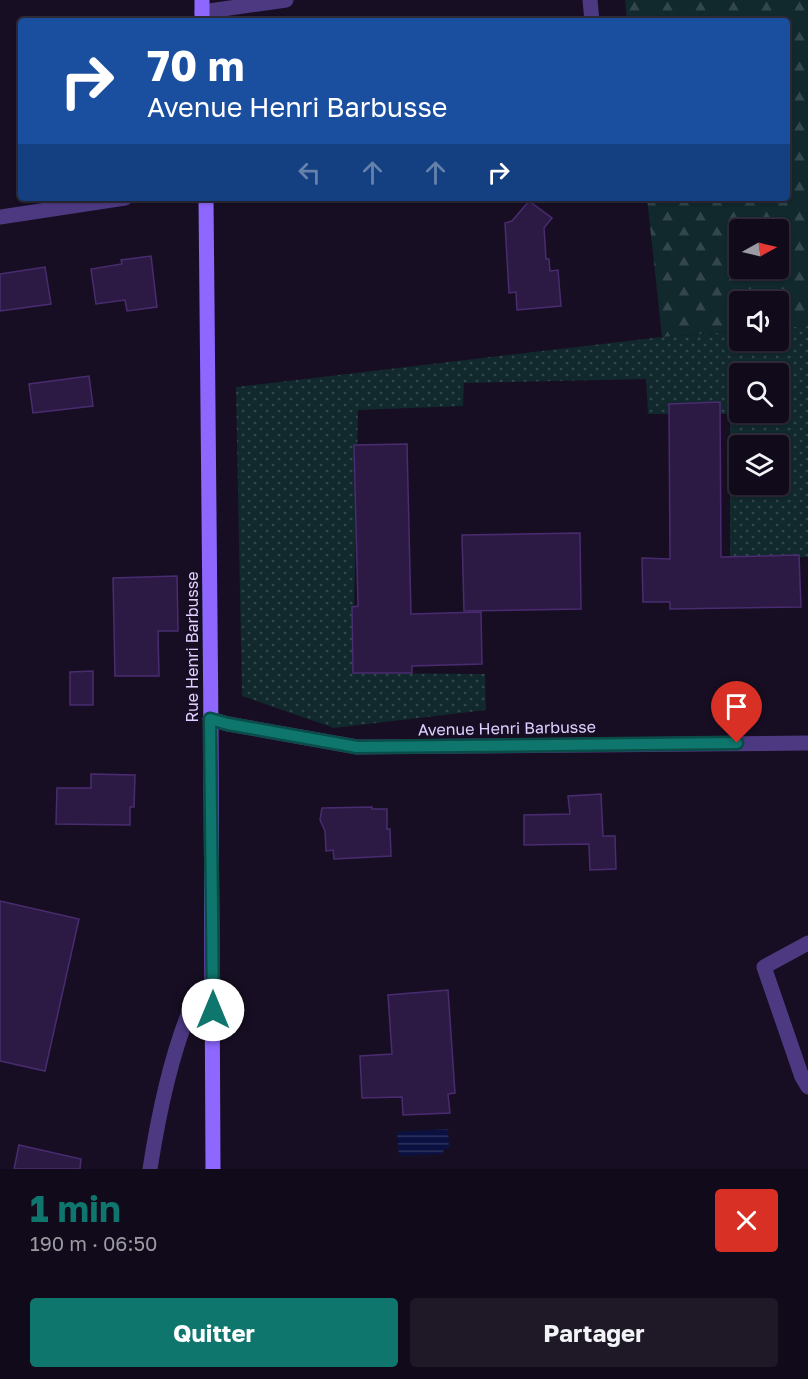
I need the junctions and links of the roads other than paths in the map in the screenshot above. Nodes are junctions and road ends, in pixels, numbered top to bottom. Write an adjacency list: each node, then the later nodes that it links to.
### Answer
1 (286, 0): 3 (street)
2 (590, 0): 4 (street)
3 (202, 11)
4 (592, 18)
5 (105, 201): 7 (street)
6 (206, 201): 8 (main road, Rue Henri Barbusse)
7 (0, 217)
8 (210, 719): 9 (street, Avenue Henri Barbusse); 11 (main road, Rue Henri Barbusse)
9 (808, 742)
10 (808, 943): 12 (street)
11 (213, 987): 13 (street); 14 (main road, Rue Henri Barbusse)
12 (808, 1087)
13 (150, 1169)
14 (213, 1169)

